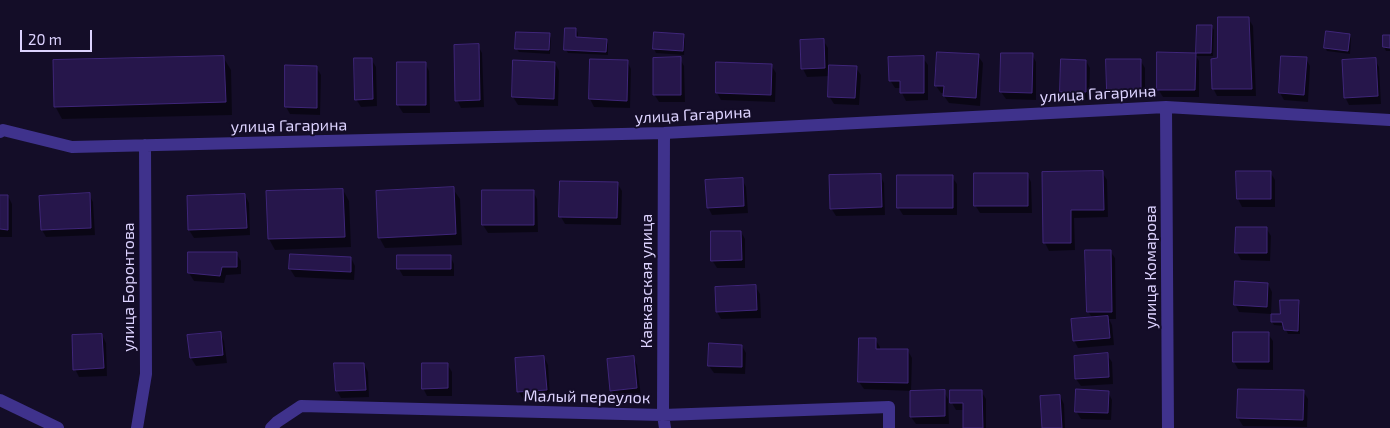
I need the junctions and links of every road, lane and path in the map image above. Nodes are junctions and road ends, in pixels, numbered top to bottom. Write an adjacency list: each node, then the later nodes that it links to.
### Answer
1 (1166, 107): 2 (street, улица Гагарина); 4 (street, улица Гагарина); 12 (street, улица Комарова)
2 (1390, 120)
3 (0, 132): 5 (street, улица Гагарина)
4 (664, 133): 5 (street, улица Гагарина); 7 (street, Кавказская улица)
5 (145, 145): 9 (street, улица Боронтова)
6 (0, 400): 8 (street)
7 (664, 422): 10 (street, Малый переулок); 11 (street, Малый переулок)
8 (58, 428)
9 (138, 428)
10 (271, 428)
11 (889, 428)
12 (1168, 428)

